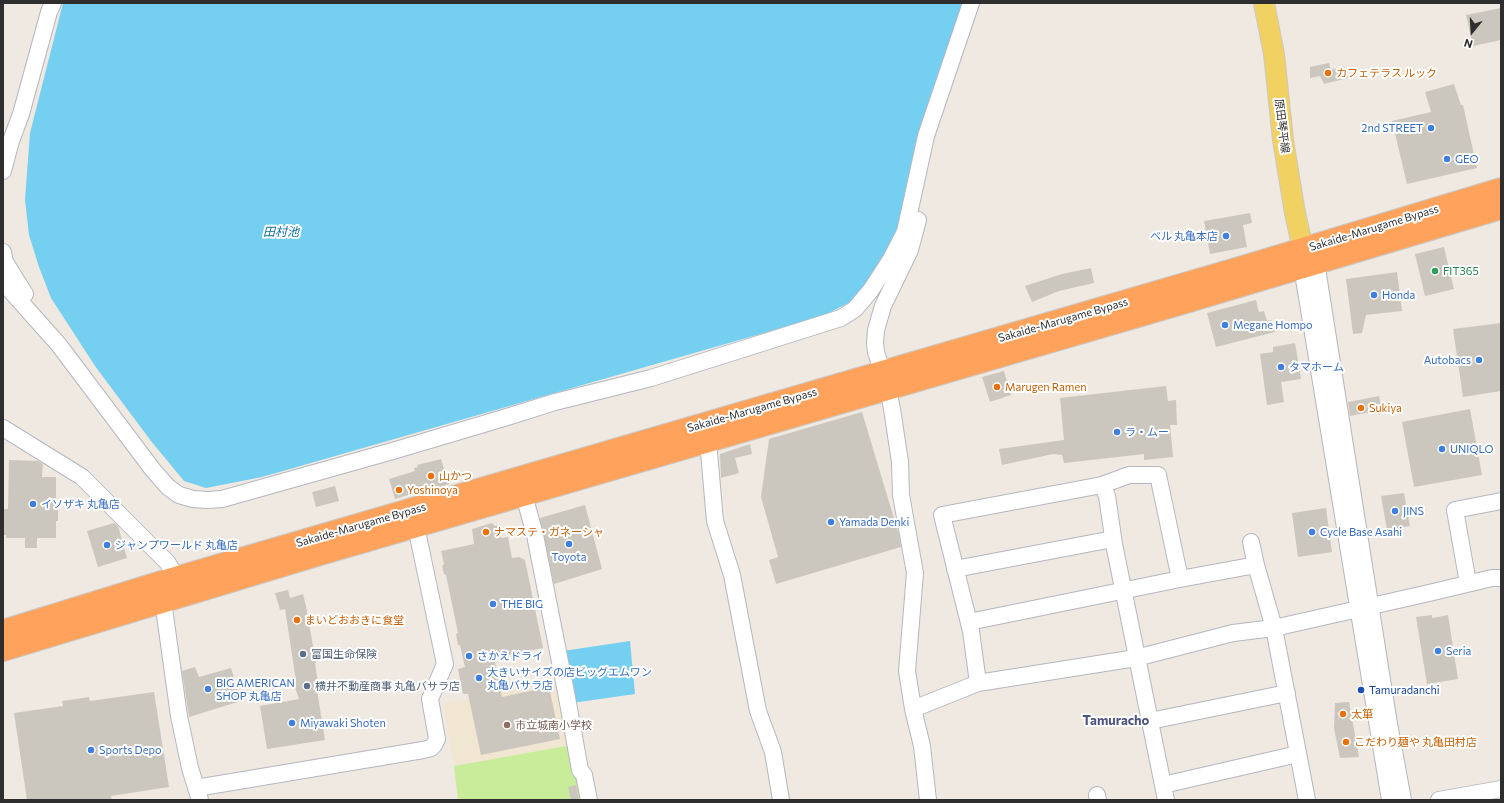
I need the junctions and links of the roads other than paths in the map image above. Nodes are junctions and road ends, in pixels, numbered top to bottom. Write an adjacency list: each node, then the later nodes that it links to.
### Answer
1 (53, 3): 4 (street)
2 (971, 3): 5 (street)
3 (1264, 3): 9 (main road, 原田琴平線)
4 (3, 171)
5 (918, 172): 11 (street); 12 (street)
6 (1501, 189): 9 (highway, Sakaide-Marugame Bypass)
7 (1501, 208): 9 (highway, Sakaide-Marugame Bypass)
8 (3, 252): 11 (street)
9 (1307, 259): 12 (highway, Sakaide-Marugame Bypass); 29 (street)
10 (3, 282): 11 (street)
11 (59, 345)
12 (885, 380): 14 (highway, Sakaide-Marugame Bypass); 18 (highway, Sakaide-Marugame Bypass); 37 (street)
13 (3, 428): 23 (street)
14 (708, 441): 16 (highway, Sakaide-Marugame Bypass); 44 (street)
15 (1102, 485): 19 (street); 22 (street); 25 (street)
16 (524, 495): 18 (highway, Sakaide-Marugame Bypass); 43 (street)
17 (1501, 501): 26 (street)
18 (414, 518): 23 (highway, Sakaide-Marugame Bypass); 28 (highway, Sakaide-Marugame Bypass); 42 (street)
19 (1113, 539): 22 (street); 27 (street)
20 (1251, 542): 21 (street)
21 (1256, 565): 25 (street); 31 (street)
22 (955, 569): 30 (street)
23 (177, 578): 32 (highway, Sakaide-Marugame Bypass)
24 (1501, 578): 26 (street)
25 (1180, 579): 27 (street)
26 (1468, 583): 29 (street)
27 (1124, 590): 30 (street); 34 (street)
28 (163, 601): 33 (highway, Sakaide-Marugame Bypass); 42 (street)
29 (1365, 608): 31 (street); 47 (street); 48 (street)
30 (969, 622): 35 (street)
31 (1274, 628): 34 (street); 36 (street)
32 (3, 631)
33 (3, 650)
34 (1136, 658): 35 (street); 38 (street)
35 (978, 683): 37 (street)
36 (1287, 693): 38 (street); 39 (street)
37 (913, 709): 45 (street)
38 (1150, 721): 41 (street)
39 (1298, 754): 41 (street); 46 (street)
40 (1501, 789): 49 (street)
41 (1165, 793)
42 (198, 794)
43 (589, 800)
44 (781, 800)
45 (928, 800)
46 (1307, 800)
47 (1390, 800)
48 (1404, 800)
49 (1439, 800)

